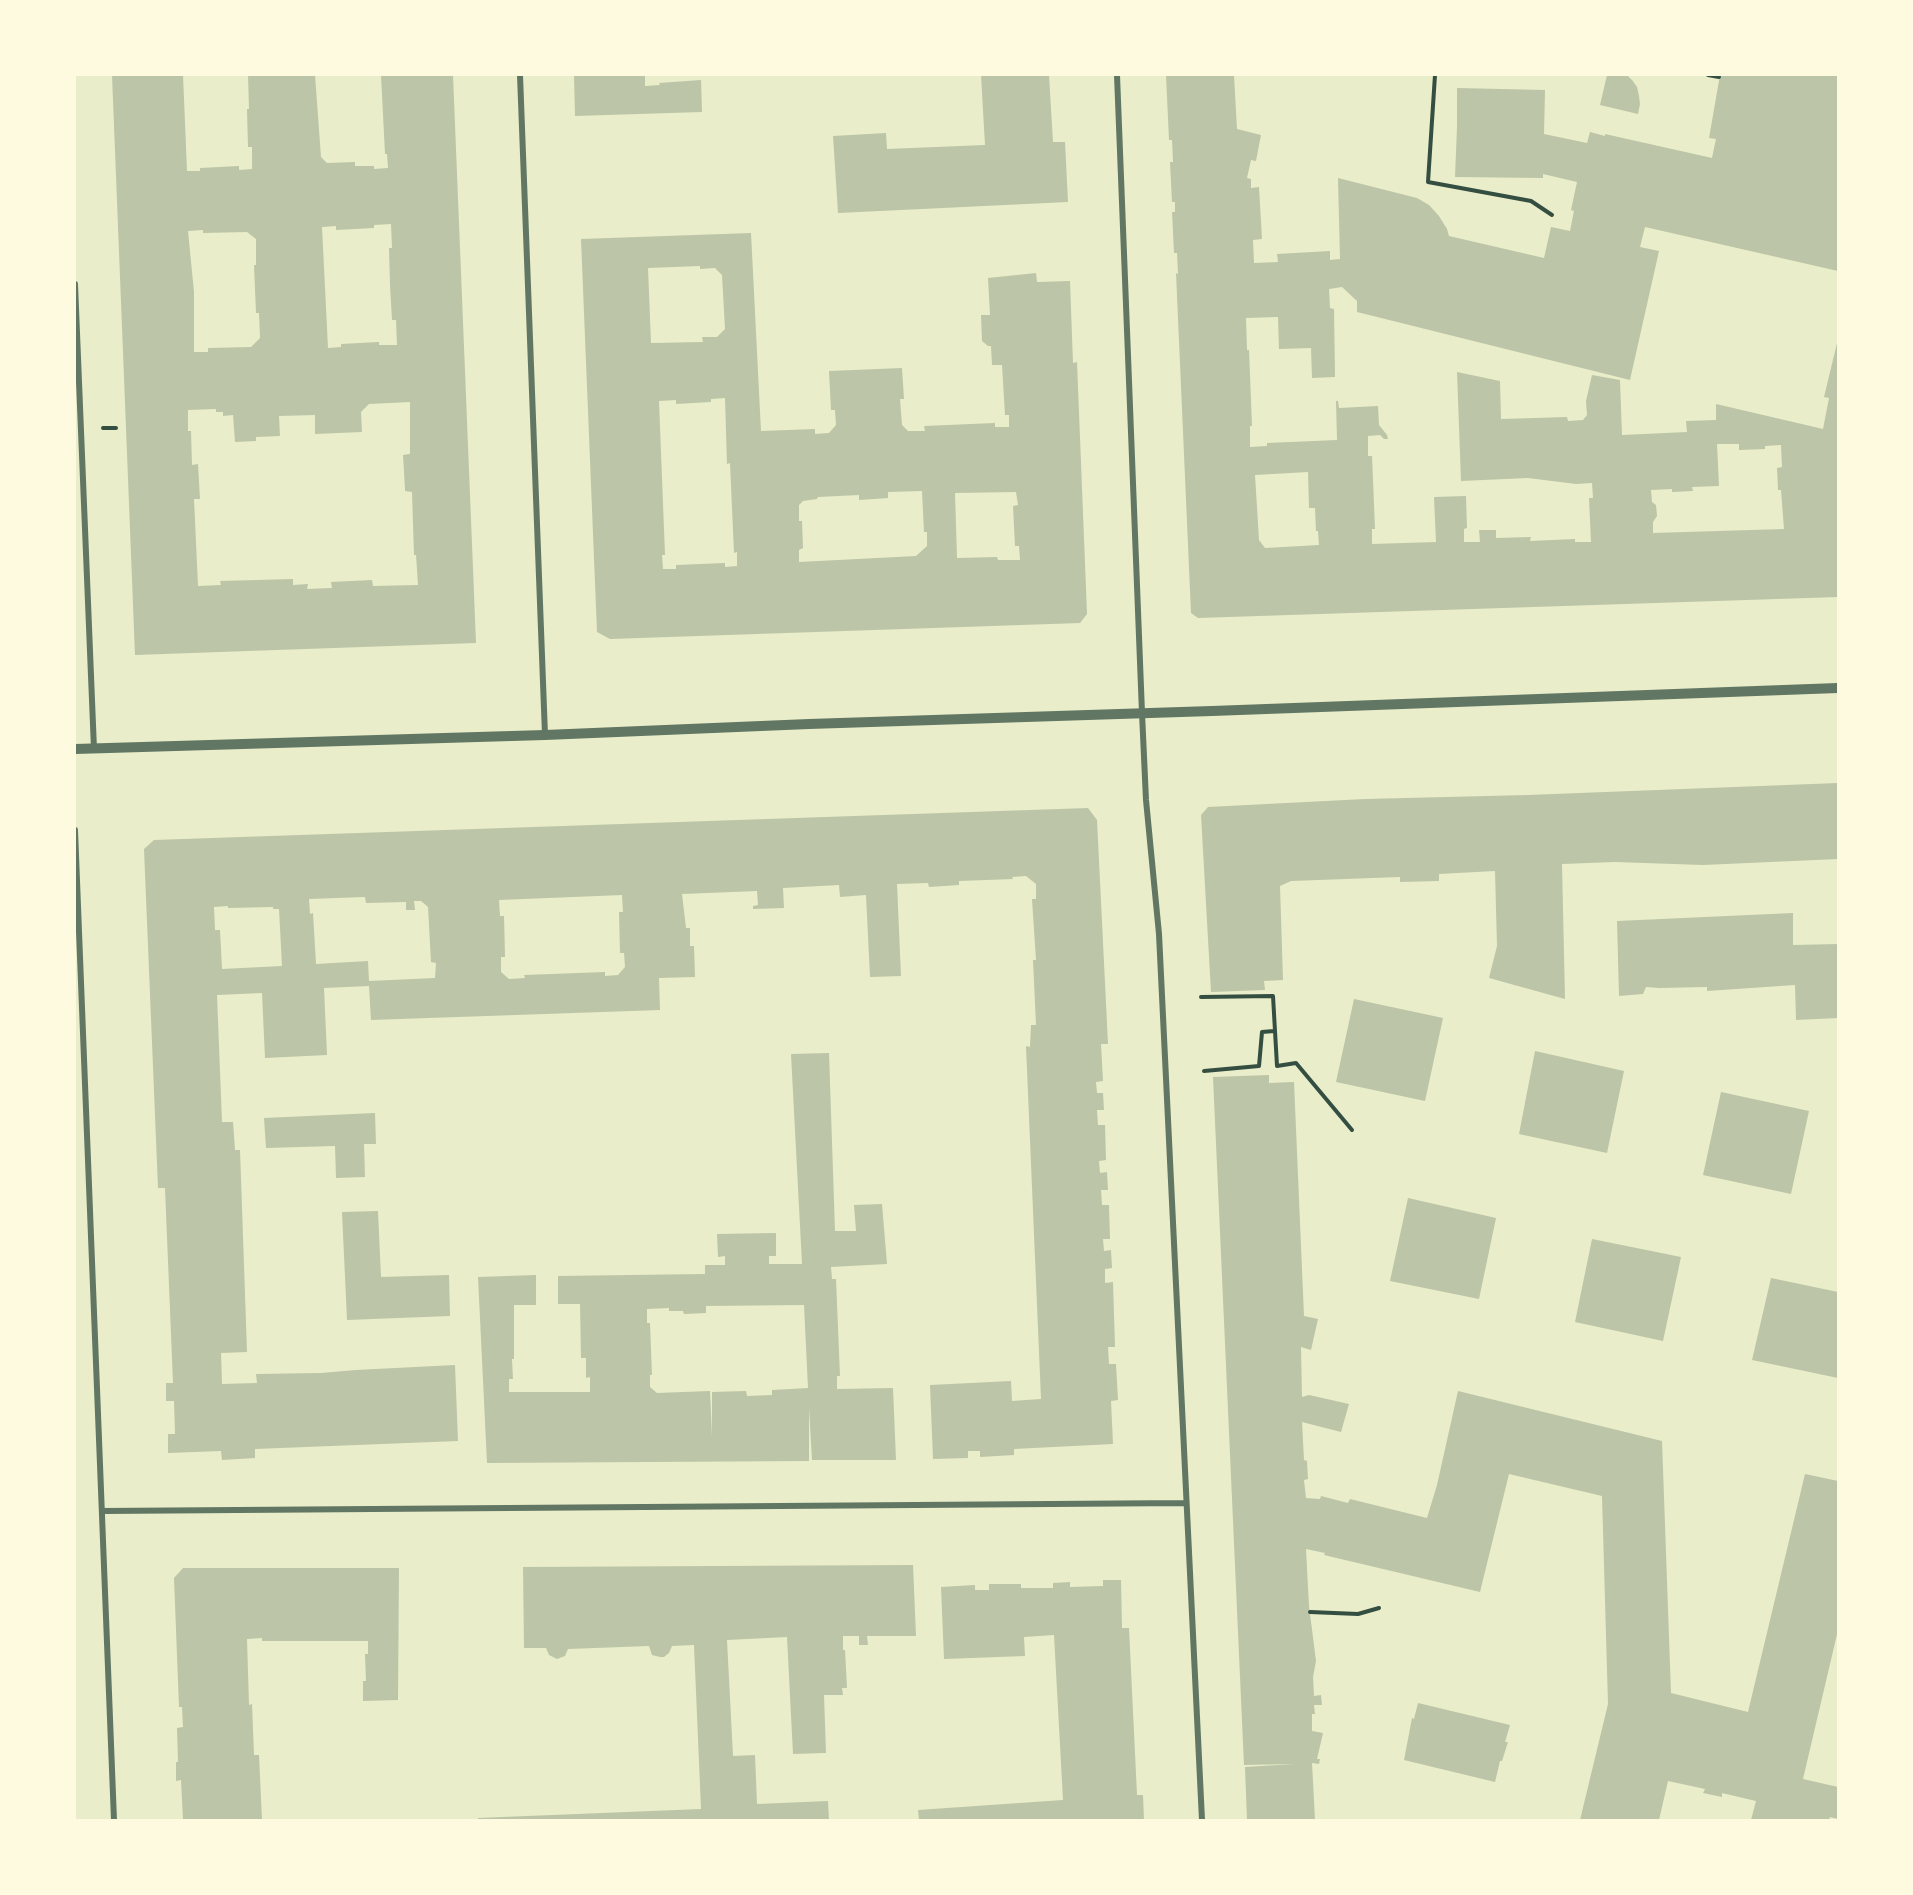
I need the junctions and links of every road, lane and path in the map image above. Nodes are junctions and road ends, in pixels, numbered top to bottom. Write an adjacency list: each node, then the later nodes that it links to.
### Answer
1 (520, 75): 10 (street)
2 (1117, 75): 9 (street)
3 (1435, 75): 6 (path)
4 (1708, 75): 5 (path)
5 (1719, 77)
6 (1552, 215)
7 (75, 284): 12 (street)
8 (1838, 688): 9 (street)
9 (1142, 713): 10 (street); 18 (street)
10 (545, 735): 12 (street)
11 (75, 748): 12 (street)
12 (94, 748)
13 (75, 830): 19 (street)
14 (1201, 997): 15 (path)
15 (1274, 1031): 16 (path); 17 (path)
16 (1204, 1071)
17 (1352, 1130)
18 (1186, 1503): 19 (street); 23 (street)
19 (102, 1511): 22 (street)
20 (1379, 1608): 21 (path)
21 (1310, 1612)
22 (114, 1820)
23 (1202, 1820)

